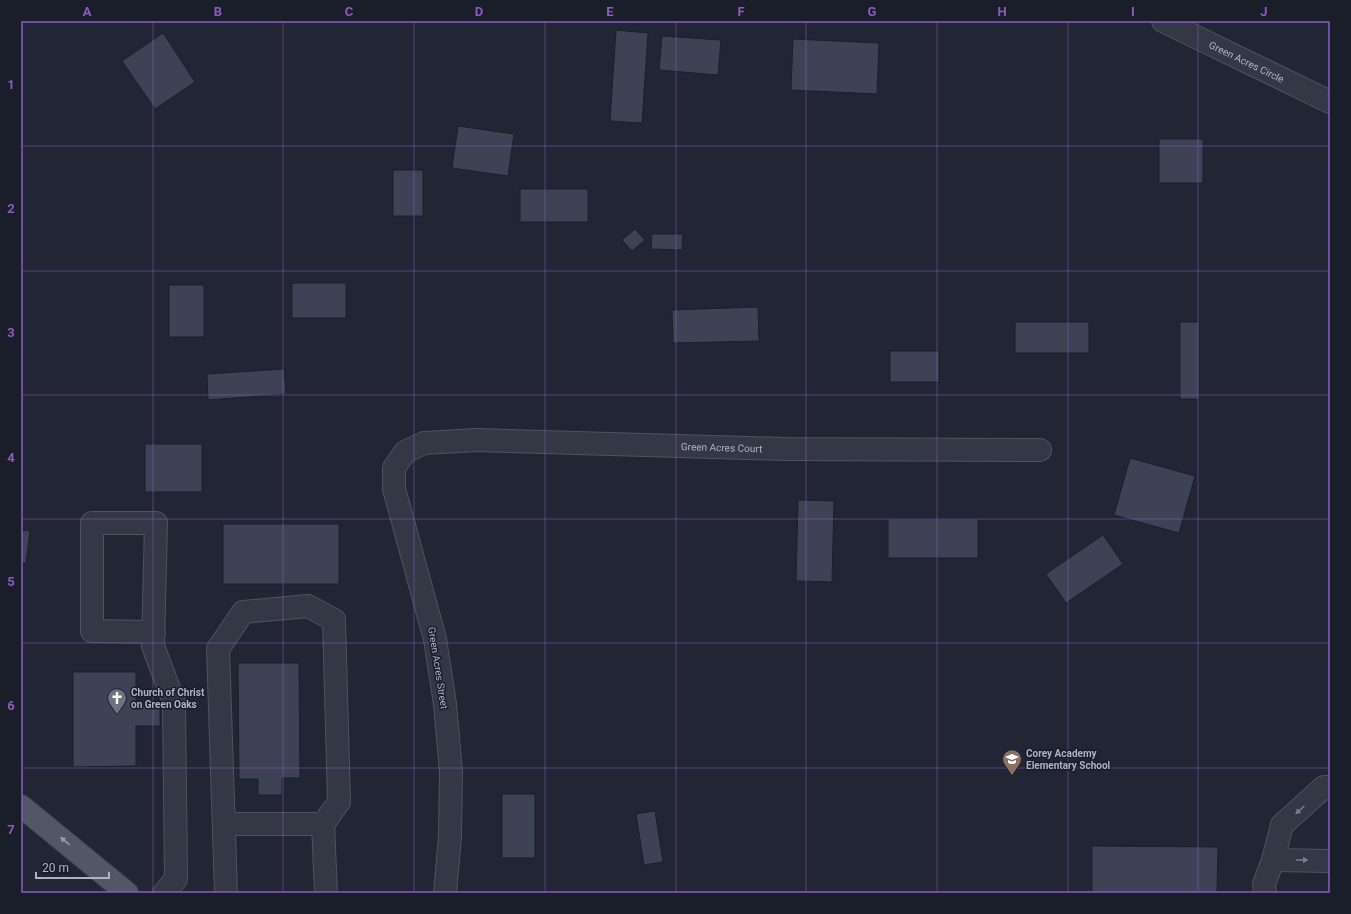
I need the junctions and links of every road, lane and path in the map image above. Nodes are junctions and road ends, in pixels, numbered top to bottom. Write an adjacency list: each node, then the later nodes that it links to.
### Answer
1 (1163, 21): 2 (street, Green Acres Circle)
2 (1330, 102)
3 (1040, 450): 4 (street, Green Acres Court)
4 (405, 452): 16 (street, Green Acres Street)
5 (154, 632): 5 (street); 13 (street)
6 (1330, 787): 10 (street, one-way to 10)
7 (21, 806): 12 (main road, one-way to 7)
8 (224, 824): 9 (street); 9 (street); 14 (street)
9 (323, 824): 15 (street)
10 (1273, 860): 11 (street, one-way to 11); 17 (street)
11 (1330, 860)
12 (127, 893)
13 (164, 893)
14 (226, 893)
15 (326, 893)
16 (445, 893)
17 (1265, 893)

